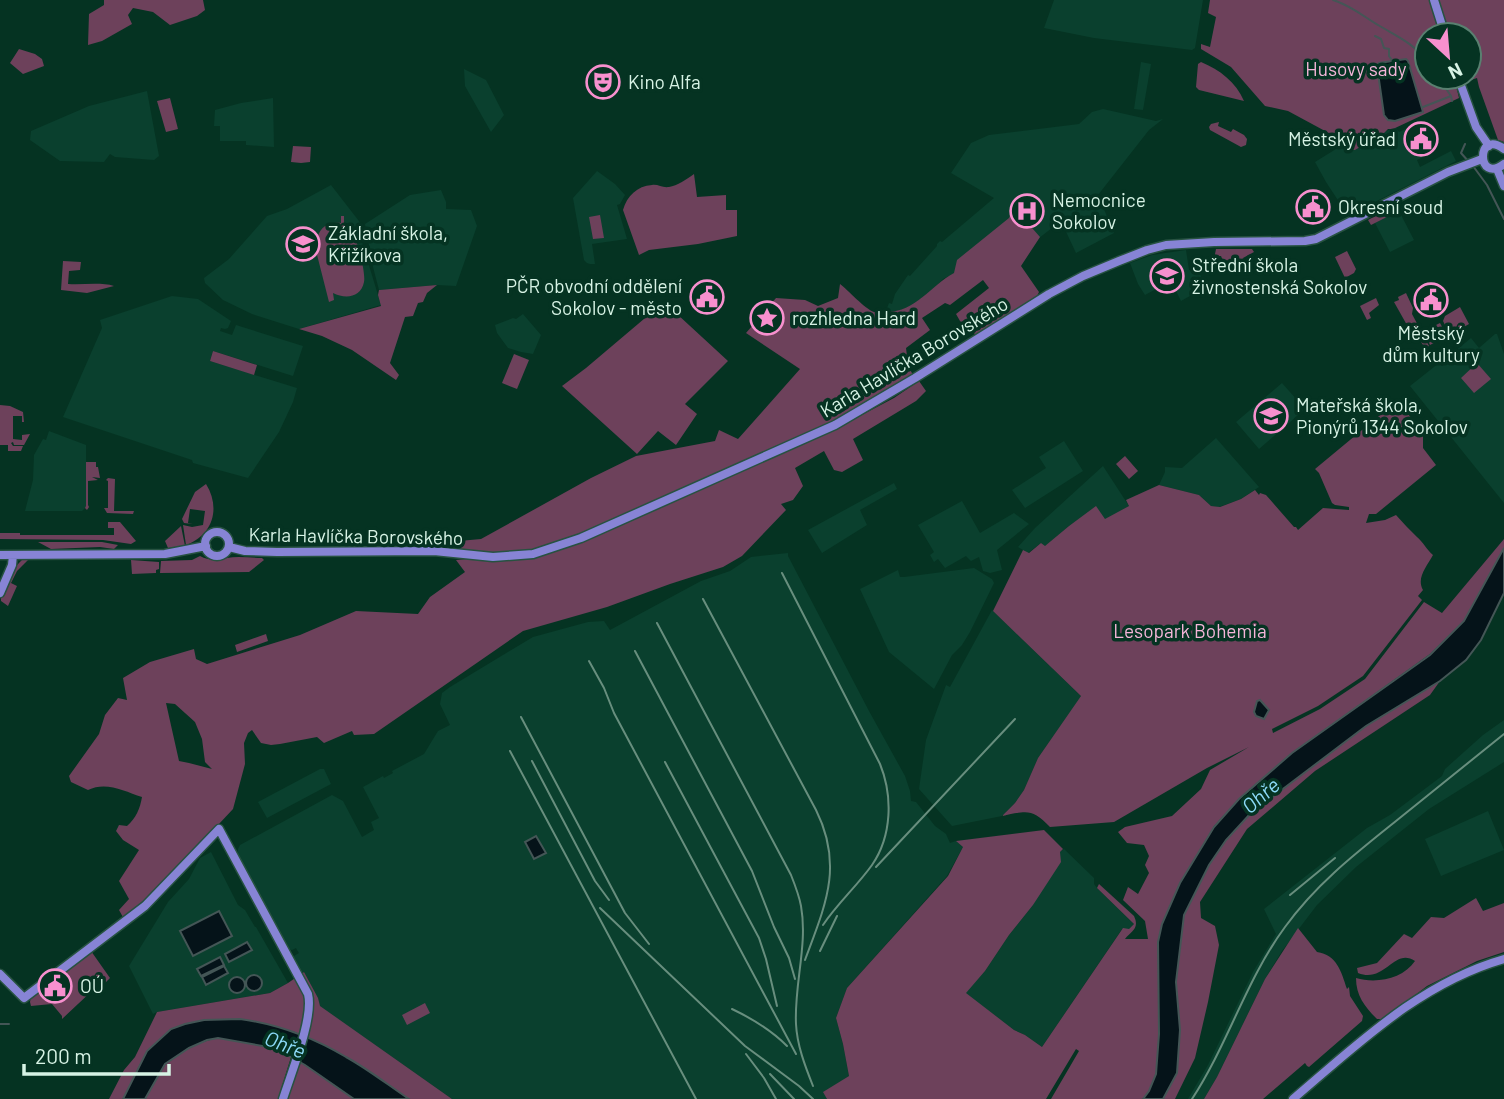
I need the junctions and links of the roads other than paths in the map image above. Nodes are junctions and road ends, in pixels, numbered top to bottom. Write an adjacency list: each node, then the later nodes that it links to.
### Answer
1 (1434, 0): 2 (street)
2 (1441, 21)
3 (1463, 91): 4 (street)
4 (1489, 146): 5 (street); 6 (street)
5 (1504, 149)
6 (1474, 162): 7 (street); 10 (street, Karla Havlíčka Borovského)
7 (1500, 167): 8 (street)
8 (1504, 186)
9 (206, 546): 10 (street); 10 (street); 12 (street)
10 (229, 547)
11 (0, 555): 12 (street)
12 (13, 555): 13 (street)
13 (0, 593)
14 (1504, 958): 17 (street)
15 (0, 974): 16 (street)
16 (283, 1099)
17 (1293, 1099)

